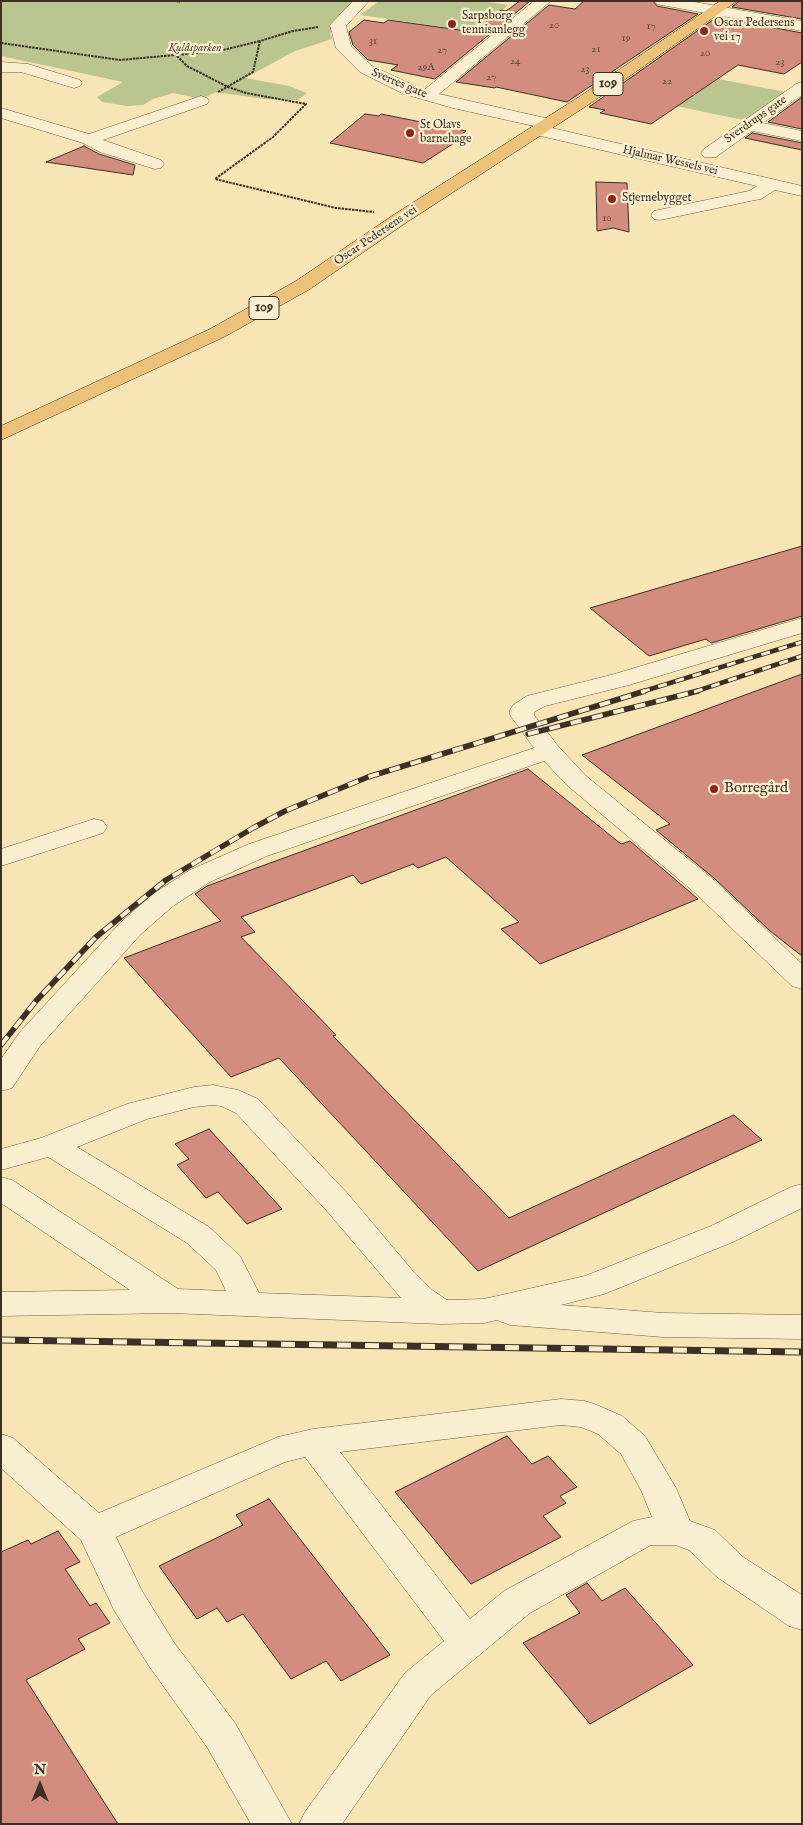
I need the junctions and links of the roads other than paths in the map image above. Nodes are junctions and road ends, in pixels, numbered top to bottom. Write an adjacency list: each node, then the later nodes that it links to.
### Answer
1 (362, 1): 10 (street, Sverres gate)
2 (544, 1): 10 (street)
3 (662, 1): 5 (street)
4 (730, 1): 5 (main road, Oscar Pedersens vei / 109)
5 (715, 11): 6 (street); 14 (main road, Oscar Pedersens vei / 109)
6 (802, 26)
7 (1, 67): 8 (street)
8 (74, 83)
9 (798, 94): 13 (street, Sverdrups gate)
10 (427, 96): 14 (street, Sverres gate)
11 (201, 101): 16 (street)
12 (1, 113): 16 (street)
13 (748, 125): 15 (street); 17 (street, Sverdrups gate)
14 (542, 127): 19 (street, Hjalmar Wessels vei); 22 (main road, Oscar Pedersens vei / 109)
15 (802, 136)
16 (89, 139): 18 (street)
17 (710, 153)
18 (155, 164)
19 (772, 184): 20 (street, Hjalmar Wessels vei); 21 (street)
20 (802, 191)
21 (660, 215)
22 (1, 434)
23 (802, 625): 24 (street)
24 (549, 751): 27 (street); 28 (street)
25 (94, 827): 26 (street)
26 (1, 858)
27 (802, 980)
28 (1, 1081)
29 (52, 1145): 30 (street); 35 (street); 37 (street)
30 (1, 1160)
31 (1, 1188): 33 (street)
32 (802, 1195): 36 (street)
33 (171, 1301): 34 (street); 35 (street)
34 (1, 1304)
35 (248, 1304): 37 (street)
36 (484, 1311): 37 (street); 38 (street)
37 (441, 1312)
38 (802, 1326)
39 (313, 1442): 41 (street); 42 (street); 44 (street)
40 (1, 1447): 41 (street)
41 (95, 1531): 45 (street)
42 (676, 1531): 43 (street); 44 (street)
43 (802, 1615)
44 (467, 1643): 46 (street)
45 (272, 1824)
46 (319, 1824)

